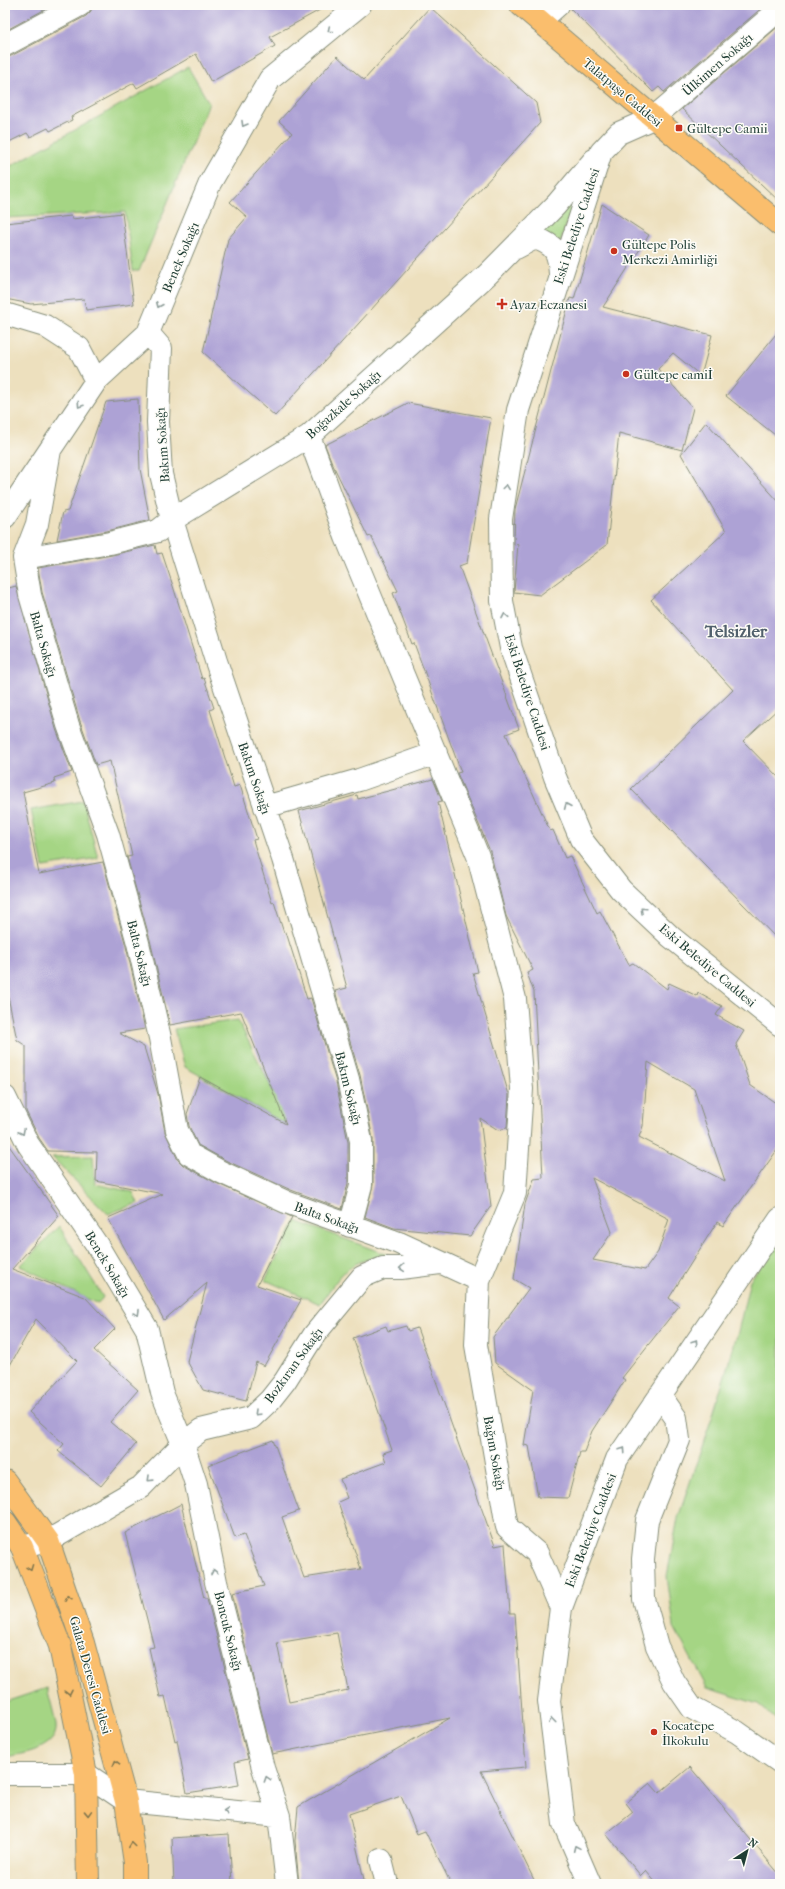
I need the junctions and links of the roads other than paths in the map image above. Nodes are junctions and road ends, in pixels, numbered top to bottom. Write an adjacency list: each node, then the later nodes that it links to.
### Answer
1 (80, 5): 7 (street)
2 (360, 5): 14 (street, Benek Sokağı, one-way to 14)
3 (521, 5): 6 (main road, Talatpaşa Caddesi)
4 (558, 5): 6 (street)
5 (780, 9): 8 (street, Ülkimen Sokağı)
6 (540, 21): 8 (main road, Talatpaşa Caddesi)
7 (5, 45)
8 (653, 118): 9 (street, Eski Belediye Caddesi); 10 (main road, Talatpaşa Caddesi)
9 (601, 152): 11 (street, Boğazkale Sokağı); 12 (street, Eski Belediye Caddesi)
10 (778, 220)
11 (511, 251): 12 (street); 16 (street, Boğazkale Sokağı)
12 (560, 276): 23 (street, Eski Belediye Caddesi, one-way to 12)
13 (5, 314): 15 (street)
14 (148, 334): 15 (street, Benek Sokağı); 19 (street, Bakım Sokağı)
15 (96, 381): 17 (street, Benek Sokağı, one-way to 17)
16 (309, 436): 19 (street, Boğazkale Sokağı); 21 (street, Bağım Sokağı)
17 (50, 450): 18 (street, Benek Sokağı); 20 (street)
18 (5, 517)
19 (172, 520): 20 (street, Boğazkale Sokağı); 22 (street, Bakım Sokağı)
20 (24, 558): 26 (street, Balta Sokağı)
21 (436, 753): 22 (street); 28 (street, Bağım Sokağı)
22 (265, 807): 26 (street, Bakım Sokağı)
23 (780, 1025)
24 (5, 1097): 30 (street, Benek Sokağı, one-way to 30)
25 (780, 1219): 29 (street, Eski Belediye Caddesi, one-way to 25)
26 (350, 1226): 27 (street, Balta Sokağı)
27 (440, 1263): 28 (street, Balta Sokağı); 30 (street, Bozkıran Sokağı, one-way to 30)
28 (479, 1280): 35 (street, Bağım Sokağı)
29 (660, 1395): 35 (street, Eski Belediye Caddesi, one-way to 29); 36 (street)
30 (183, 1444): 33 (street, Bozkıran Sokağı, one-way to 33); 40 (street, Boncuk Sokağı, one-way to 30)
31 (5, 1480): 33 (main road, Galata Deresi Caddesi)
32 (5, 1522): 34 (main road, Galata Deresi Caddesi)
33 (48, 1541): 34 (street, Bozkıran Sokağı); 39 (main road, Galata Deresi Caddesi, one-way to 33)
34 (22, 1547): 38 (main road, Galata Deresi Caddesi, one-way to 38)
35 (561, 1608): 42 (street, Eski Belediye Caddesi, one-way to 35)
36 (780, 1762)
37 (5, 1774): 38 (street)
38 (86, 1774): 39 (street); 43 (main road, Galata Deresi Caddesi, one-way to 43)
39 (126, 1801): 40 (street, one-way to 39); 44 (main road, Galata Deresi Caddesi, one-way to 39)
40 (279, 1816): 45 (street, Boncuk Sokağı)
41 (381, 1860): 46 (street)
42 (591, 1883)
43 (88, 1884)
44 (136, 1884)
45 (287, 1884)
46 (387, 1884)

